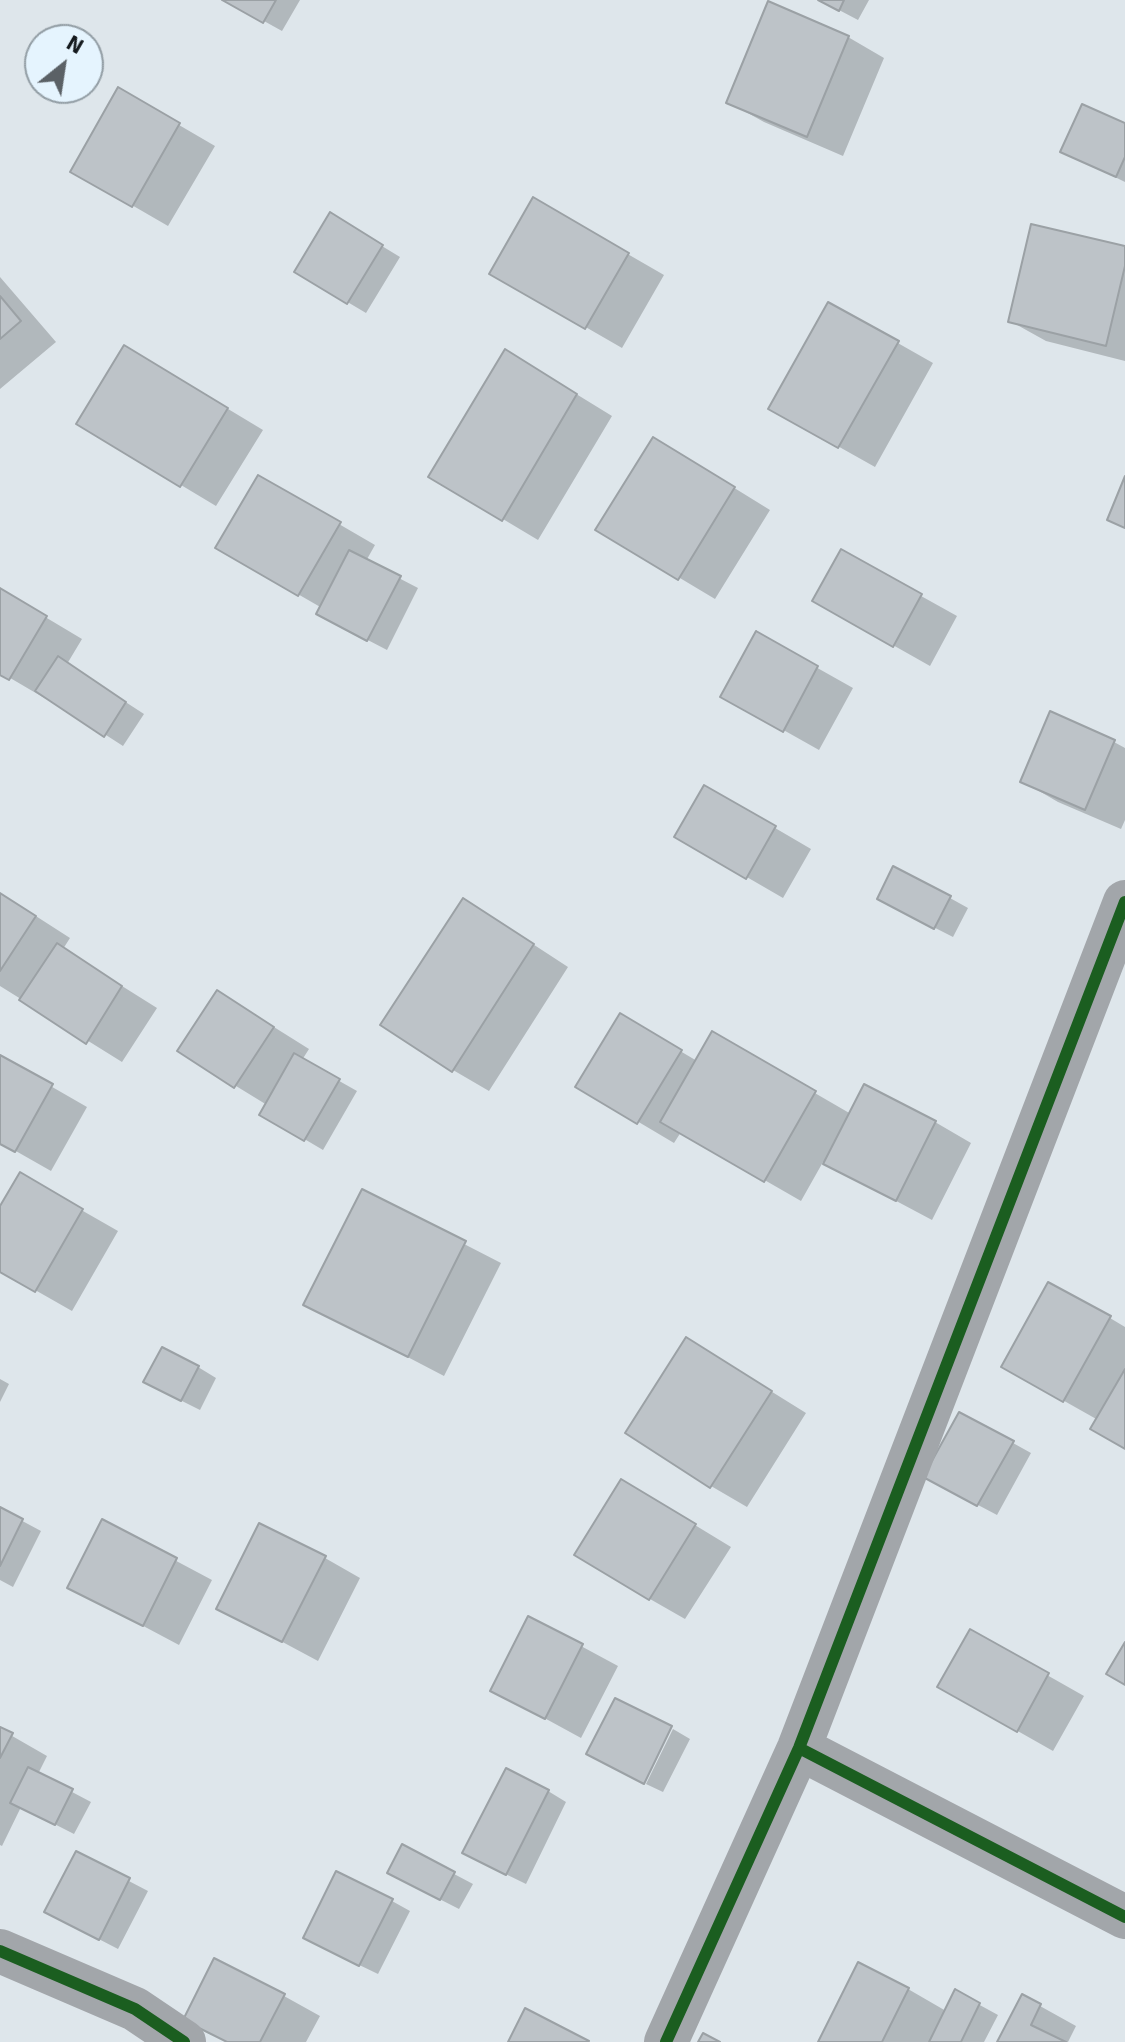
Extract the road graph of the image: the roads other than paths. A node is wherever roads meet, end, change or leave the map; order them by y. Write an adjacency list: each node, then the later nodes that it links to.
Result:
1 (1125, 902): 2 (street)
2 (799, 1748): 3 (street); 6 (street)
3 (1125, 1917)
4 (0, 1951): 5 (street)
5 (184, 2042)
6 (666, 2042)

